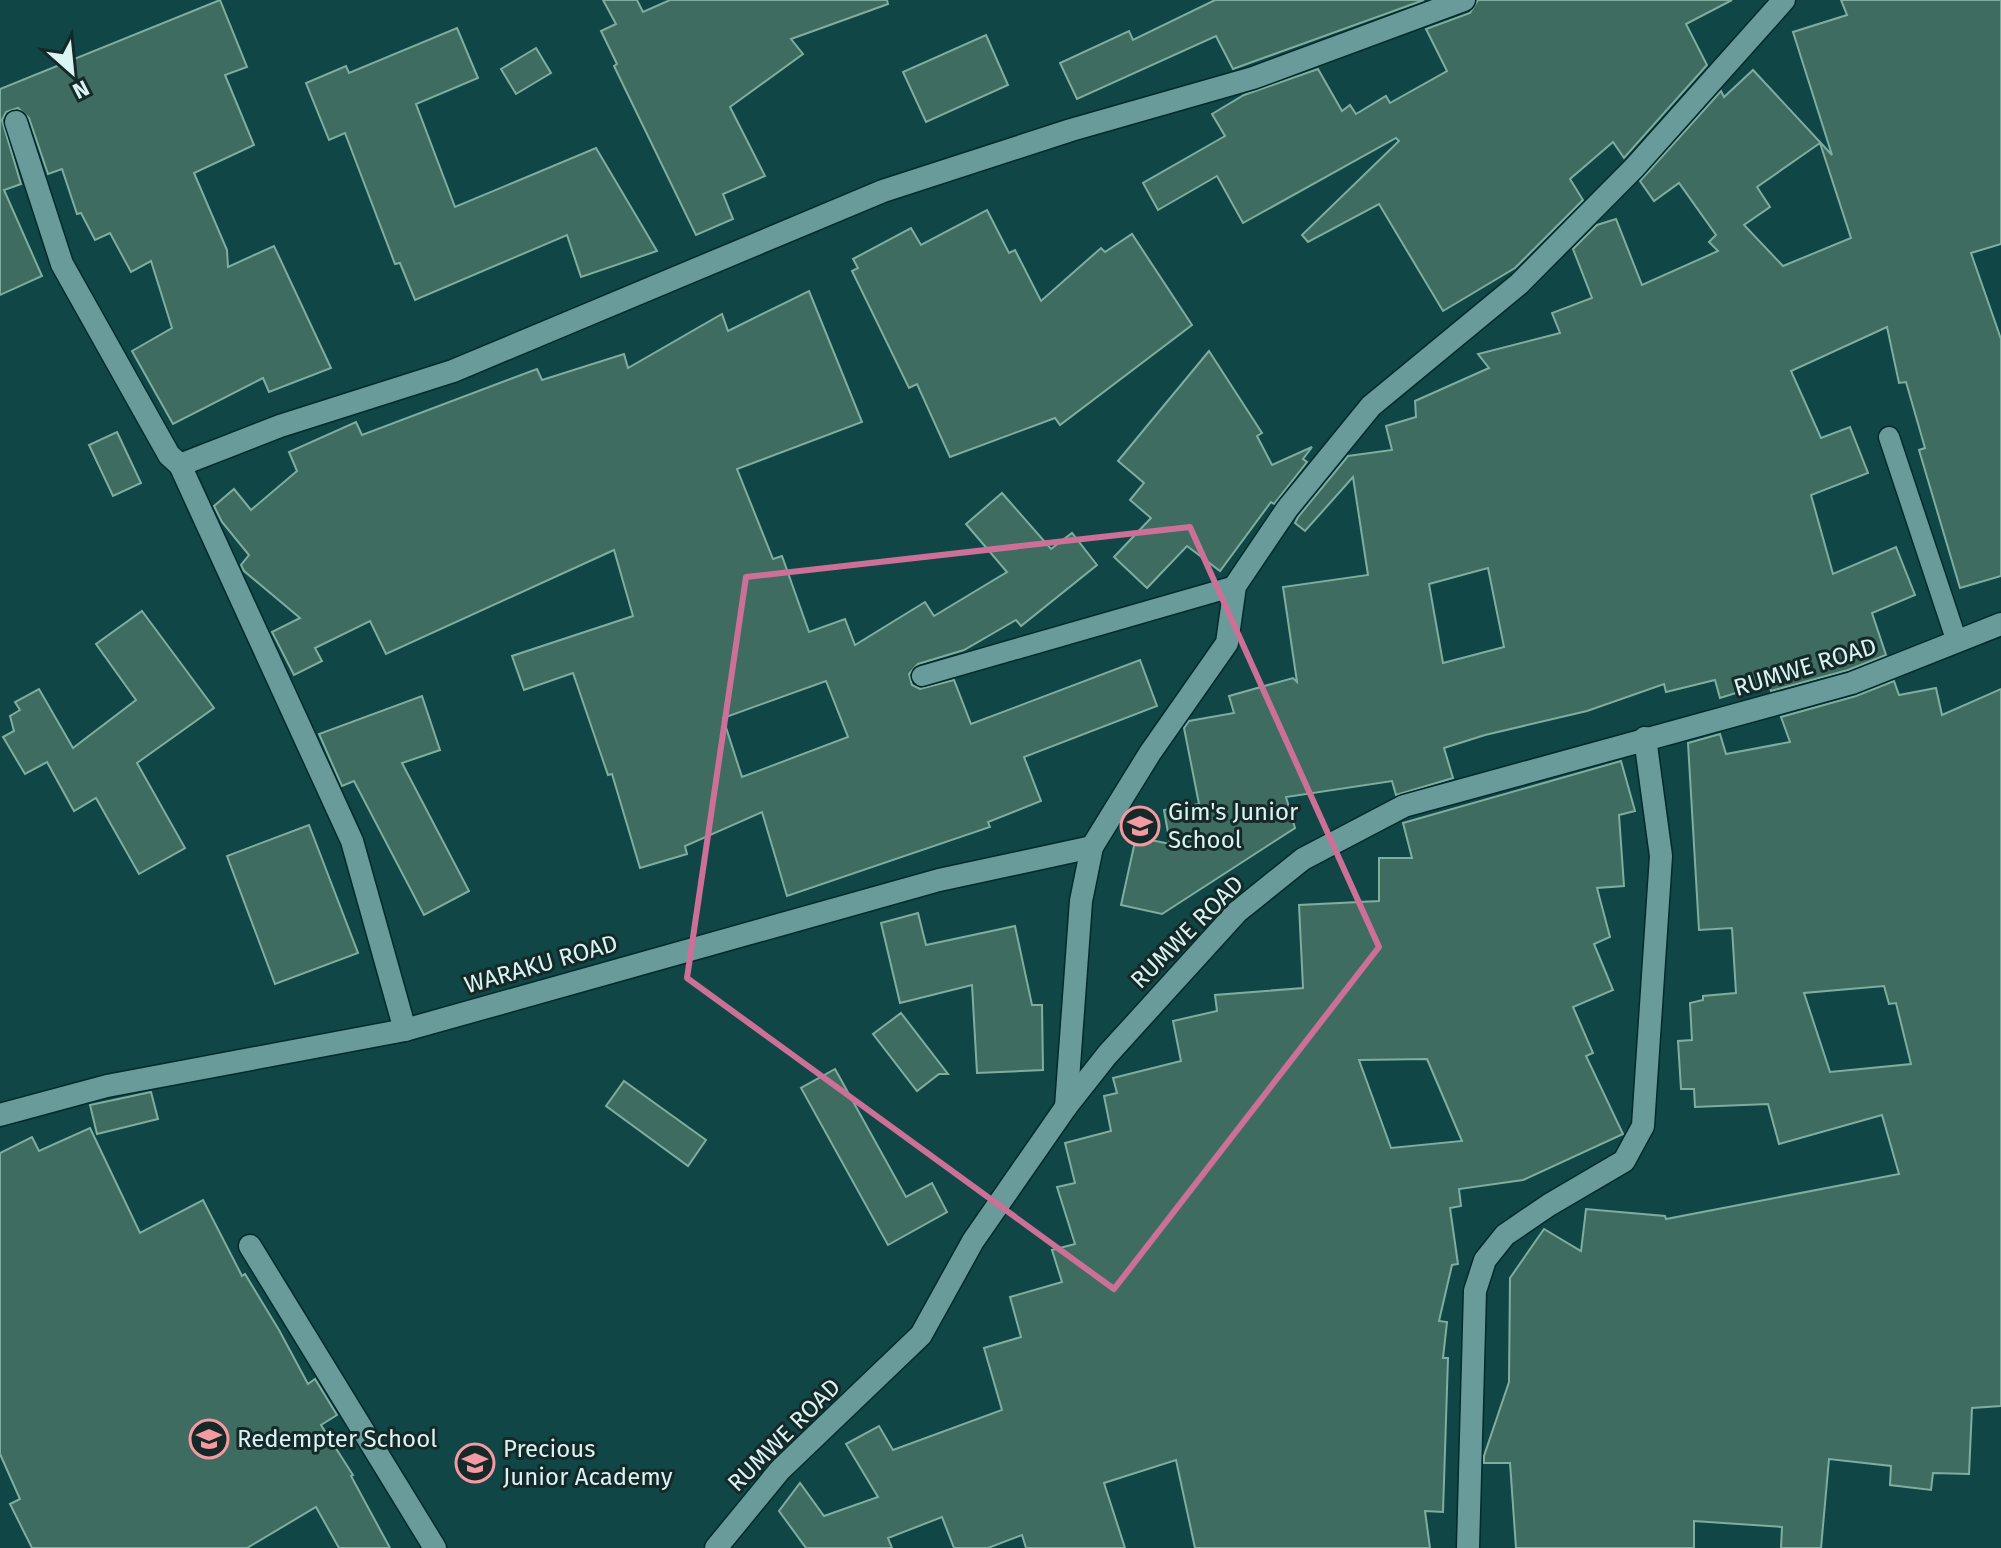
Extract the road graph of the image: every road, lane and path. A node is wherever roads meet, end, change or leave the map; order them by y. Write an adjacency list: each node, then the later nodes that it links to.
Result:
1 (1464, 0): 5 (street)
2 (1784, 0): 6 (street)
3 (16, 122): 5 (street)
4 (1889, 437): 8 (lane)
5 (180, 465): 12 (street)
6 (1235, 586): 9 (lane); 11 (street)
7 (2001, 624): 8 (street, RUMWE ROAD)
8 (1957, 642): 10 (street, RUMWE ROAD)
9 (922, 676)
10 (1645, 738): 13 (street, RUMWE ROAD); 18 (street)
11 (1092, 847): 12 (street, WARAKU ROAD); 13 (street)
12 (405, 1030): 14 (street, WARAKU ROAD)
13 (1066, 1107): 17 (street, RUMWE ROAD)
14 (0, 1115)
15 (250, 1246): 16 (street)
16 (435, 1548)
17 (716, 1548)
18 (1468, 1548)

